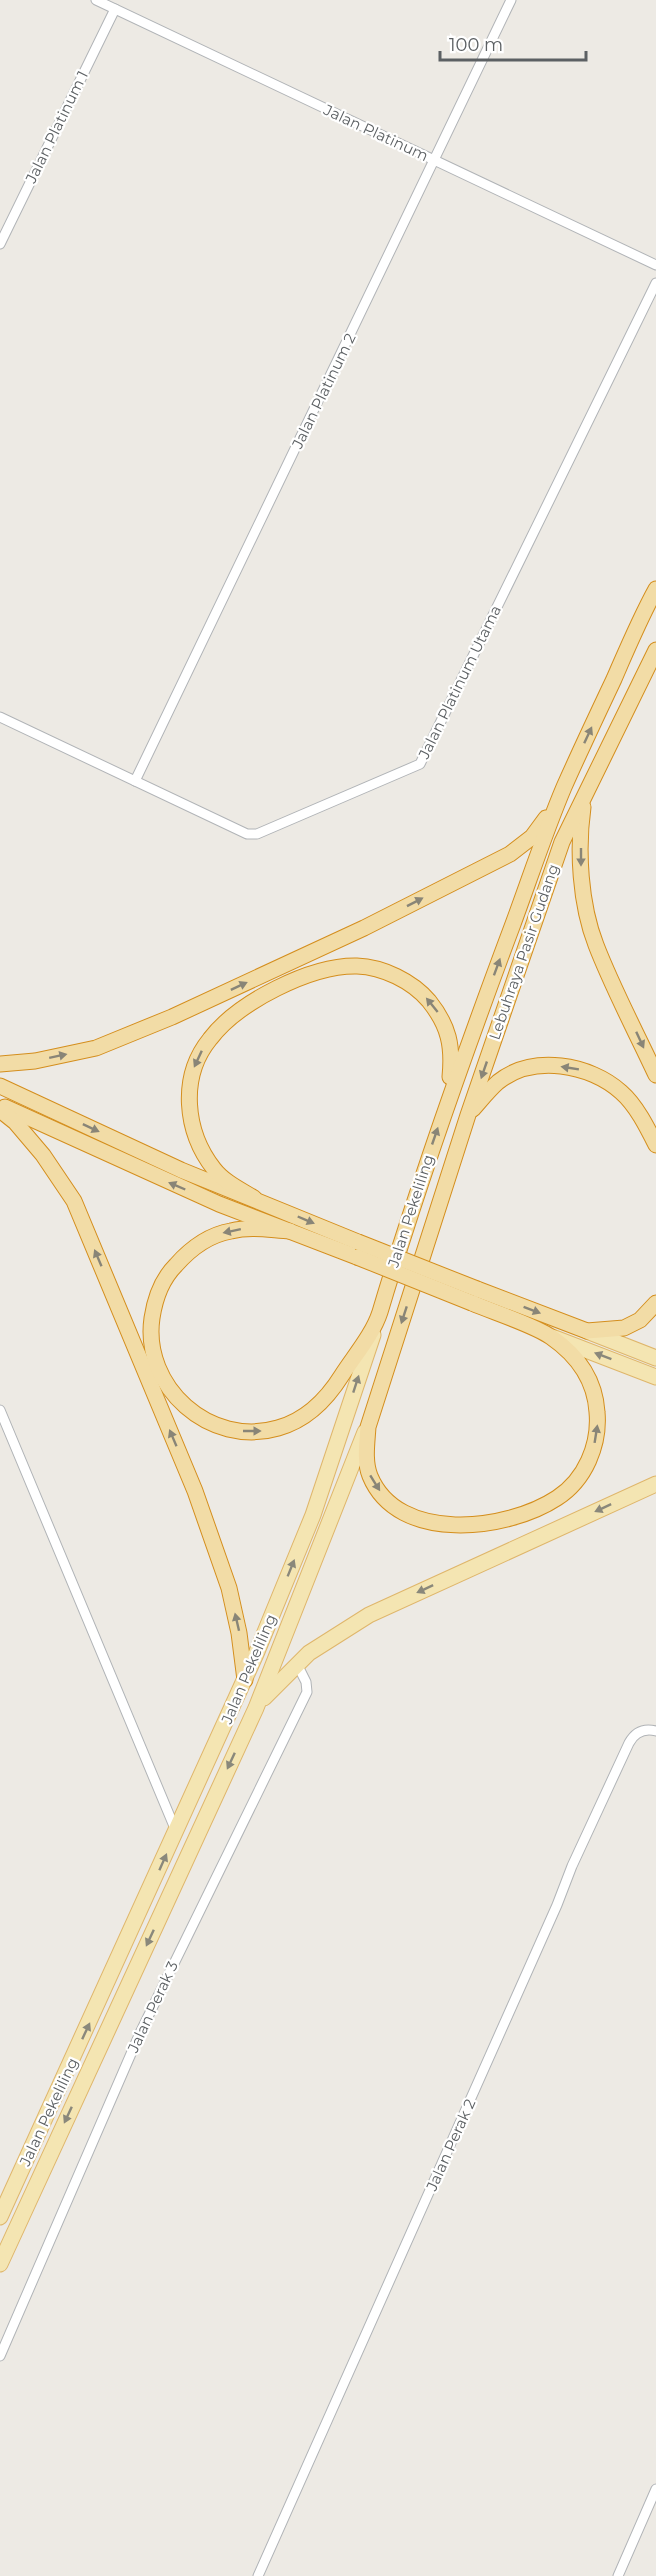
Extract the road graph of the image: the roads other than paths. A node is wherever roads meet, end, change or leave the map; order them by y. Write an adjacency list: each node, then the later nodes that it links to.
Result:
1 (96, 0): 3 (street, Jalan Platinum)
2 (511, 0): 4 (street, Jalan Platinum 2)
3 (115, 9): 4 (street, Jalan Platinum); 5 (street, Jalan Platinum 1)
4 (435, 161): 6 (street, Jalan Platinum); 11 (street, Jalan Platinum 2)
5 (0, 244)
6 (656, 266)
7 (656, 283): 11 (street, Jalan Platinum Utama)
8 (656, 589): 12 (highway, Lebuhraya Pasir Gudang, one-way to 8)
9 (656, 650): 13 (highway, Lebuhraya Pasir Gudang)
10 (0, 717): 11 (street, Jalan Platinum Utama)
11 (135, 781)
12 (563, 789): 14 (highway, one-way to 12); 17 (highway, Lebuhraya Pasir Gudang, one-way to 12)
13 (584, 798): 15 (highway, one-way to 15); 20 (highway, Lebuhraya Pasir Gudang, one-way to 20)
14 (0, 1064)
15 (656, 1075)
16 (0, 1086): 22 (highway, one-way to 22)
17 (447, 1101): 22 (highway, one-way to 22); 26 (highway, Jalan Pekeliling, one-way to 17)
18 (0, 1105): 23 (highway, one-way to 18)
19 (0, 1110): 35 (highway, one-way to 19)
20 (468, 1115): 21 (highway, one-way to 20); 32 (highway, Lebuhraya Pasir Gudang, one-way to 32)
21 (656, 1145)
22 (254, 1198): 24 (highway, one-way to 24, bridge)
23 (290, 1231): 24 (highway, bridge); 26 (highway, one-way to 26)
24 (475, 1296): 27 (highway, one-way to 27); 28 (highway)
25 (656, 1303): 27 (highway)
26 (377, 1321): 35 (main road, Jalan Pekeliling, one-way to 26)
27 (587, 1331): 29 (main road)
28 (550, 1335): 30 (main road, one-way to 28); 32 (highway, Lebuhraya Pasir Gudang, one-way to 28)
29 (656, 1358)
30 (656, 1377)
31 (0, 1410): 38 (street)
32 (368, 1427): 36 (main road, Jalan Pekeliling)
33 (656, 1484): 34 (main road, one-way to 34)
34 (297, 1664): 36 (main road); 41 (street, Jalan Perak 3)
35 (245, 1680): 38 (main road, Jalan Pekeliling)
36 (256, 1708): 40 (main road, Jalan Pekeliling, one-way to 40)
37 (656, 1731): 43 (street, Jalan Perak 2)
38 (176, 1832): 39 (main road, Jalan Pekeliling, one-way to 38)
39 (0, 2217)
40 (0, 2264)
41 (0, 2356)
42 (656, 2490): 44 (street)
43 (258, 2576)
44 (618, 2576)

